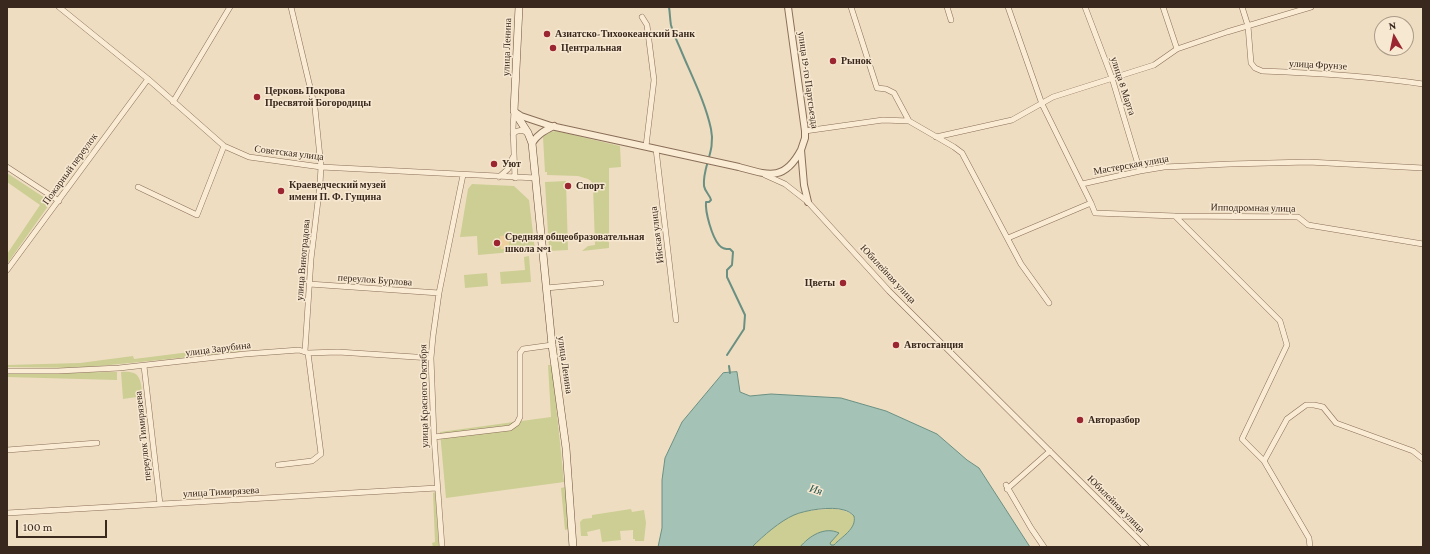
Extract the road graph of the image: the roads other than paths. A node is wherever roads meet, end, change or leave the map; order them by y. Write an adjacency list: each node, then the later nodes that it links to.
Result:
1 (59, 7): 17 (street, Советская улица)
2 (230, 7): 20 (street)
3 (291, 7): 36 (street, улица Виноградова)
4 (519, 7): 22 (main road, улица Ленина)
5 (788, 7): 25 (street, улица 19-го Партсъезда)
6 (850, 7): 23 (street)
7 (947, 7): 14 (street)
8 (1008, 7): 21 (street, Мастерская улица)
9 (1085, 7): 18 (street, улица 8 Марта)
10 (1163, 7): 16 (street)
11 (1242, 7): 15 (street, улица Фрунзе)
12 (1311, 7): 15 (street)
13 (642, 17): 31 (street)
14 (950, 20)
15 (1248, 26): 16 (street); 19 (street, улица Фрунзе)
16 (1177, 50): 18 (street)
17 (148, 78): 20 (street, Советская улица); 46 (street, Пожарный переулок)
18 (1112, 78): 21 (street); 38 (street, улица 8 Марта)
19 (1423, 84)
20 (173, 102): 30 (street, Советская улица)
21 (1042, 104): 28 (street); 44 (street, Мастерская улица)
22 (514, 112): 24 (street, Юбилейная улица); 26 (main road, улица Ленина); 27 (street)
23 (910, 121): 25 (street); 28 (street)
24 (554, 126): 29 (street); 31 (street, Юбилейная улица)
25 (805, 131): 33 (street, улица 19-го Партсъезда)
26 (528, 133): 27 (street); 29 (main road, улица Ленина)
27 (513, 134): 34 (street)
28 (936, 137): 50 (street)
29 (532, 143): 43 (main road, улица Ленина)
30 (224, 146): 36 (street, Советская улица); 45 (street)
31 (646, 146): 32 (street, Юбилейная улица)
32 (656, 149): 39 (street, Юбилейная улица); 58 (street, Ийская улица)
33 (801, 150): 39 (street); 47 (street, улица 19-го Партсъезда)
34 (514, 156): 41 (street); 42 (street)
35 (7, 167): 46 (street)
36 (320, 167): 40 (street, Советская улица); 54 (street, улица Виноградова)
37 (1423, 168): 38 (street, Мастерская улица)
38 (1140, 171): 44 (street, Мастерская улица)
39 (762, 174): 47 (street, Юбилейная улица)
40 (463, 175): 41 (street, Советская улица); 56 (street, улица Красного Октября)
41 (499, 177): 42 (street, Советская улица)
42 (515, 178): 43 (street, Советская улица)
43 (536, 182): 55 (main road, улица Ленина)
44 (1082, 184): 48 (street)
45 (138, 187)
46 (59, 201): 52 (street, Пожарный переулок)
47 (808, 202): 67 (street, Юбилейная улица)
48 (1091, 203): 49 (street, Ипподромная улица); 50 (street)
49 (1175, 216): 51 (street, Ипподромная улица); 69 (street)
50 (1008, 238): 57 (street)
51 (1423, 244)
52 (7, 270)
53 (601, 283): 55 (street)
54 (309, 284): 56 (street, переулок Бурлова); 60 (street, улица Виноградова)
55 (546, 288): 59 (main road, улица Ленина)
56 (439, 293): 61 (street, улица Красного Октября)
57 (1049, 303)
58 (676, 320)
59 (552, 344): 64 (street); 75 (main road, улица Ленина)
60 (307, 352): 61 (street, улица Зарубина); 62 (street, улица Зарубина); 70 (street, улица Виноградова)
61 (431, 358): 64 (street, улица Красного Октября)
62 (144, 366): 63 (street, улица Зарубина); 72 (street, переулок Тимирязева)
63 (7, 371)
64 (434, 437): 71 (street, улица Красного Октября)
65 (97, 443): 66 (street)
66 (7, 450)
67 (1050, 451): 76 (street); 77 (street, Юбилейная улица)
68 (1423, 460): 69 (street)
69 (1264, 461): 78 (street)
70 (278, 465)
71 (437, 488): 72 (street, улица Тимирязева); 74 (street, улица Красного Октября)
72 (160, 504): 73 (street, улица Тимирязева)
73 (7, 513)
74 (442, 547)
75 (572, 547)
76 (1044, 547)
77 (1146, 547)
78 (1310, 547)

